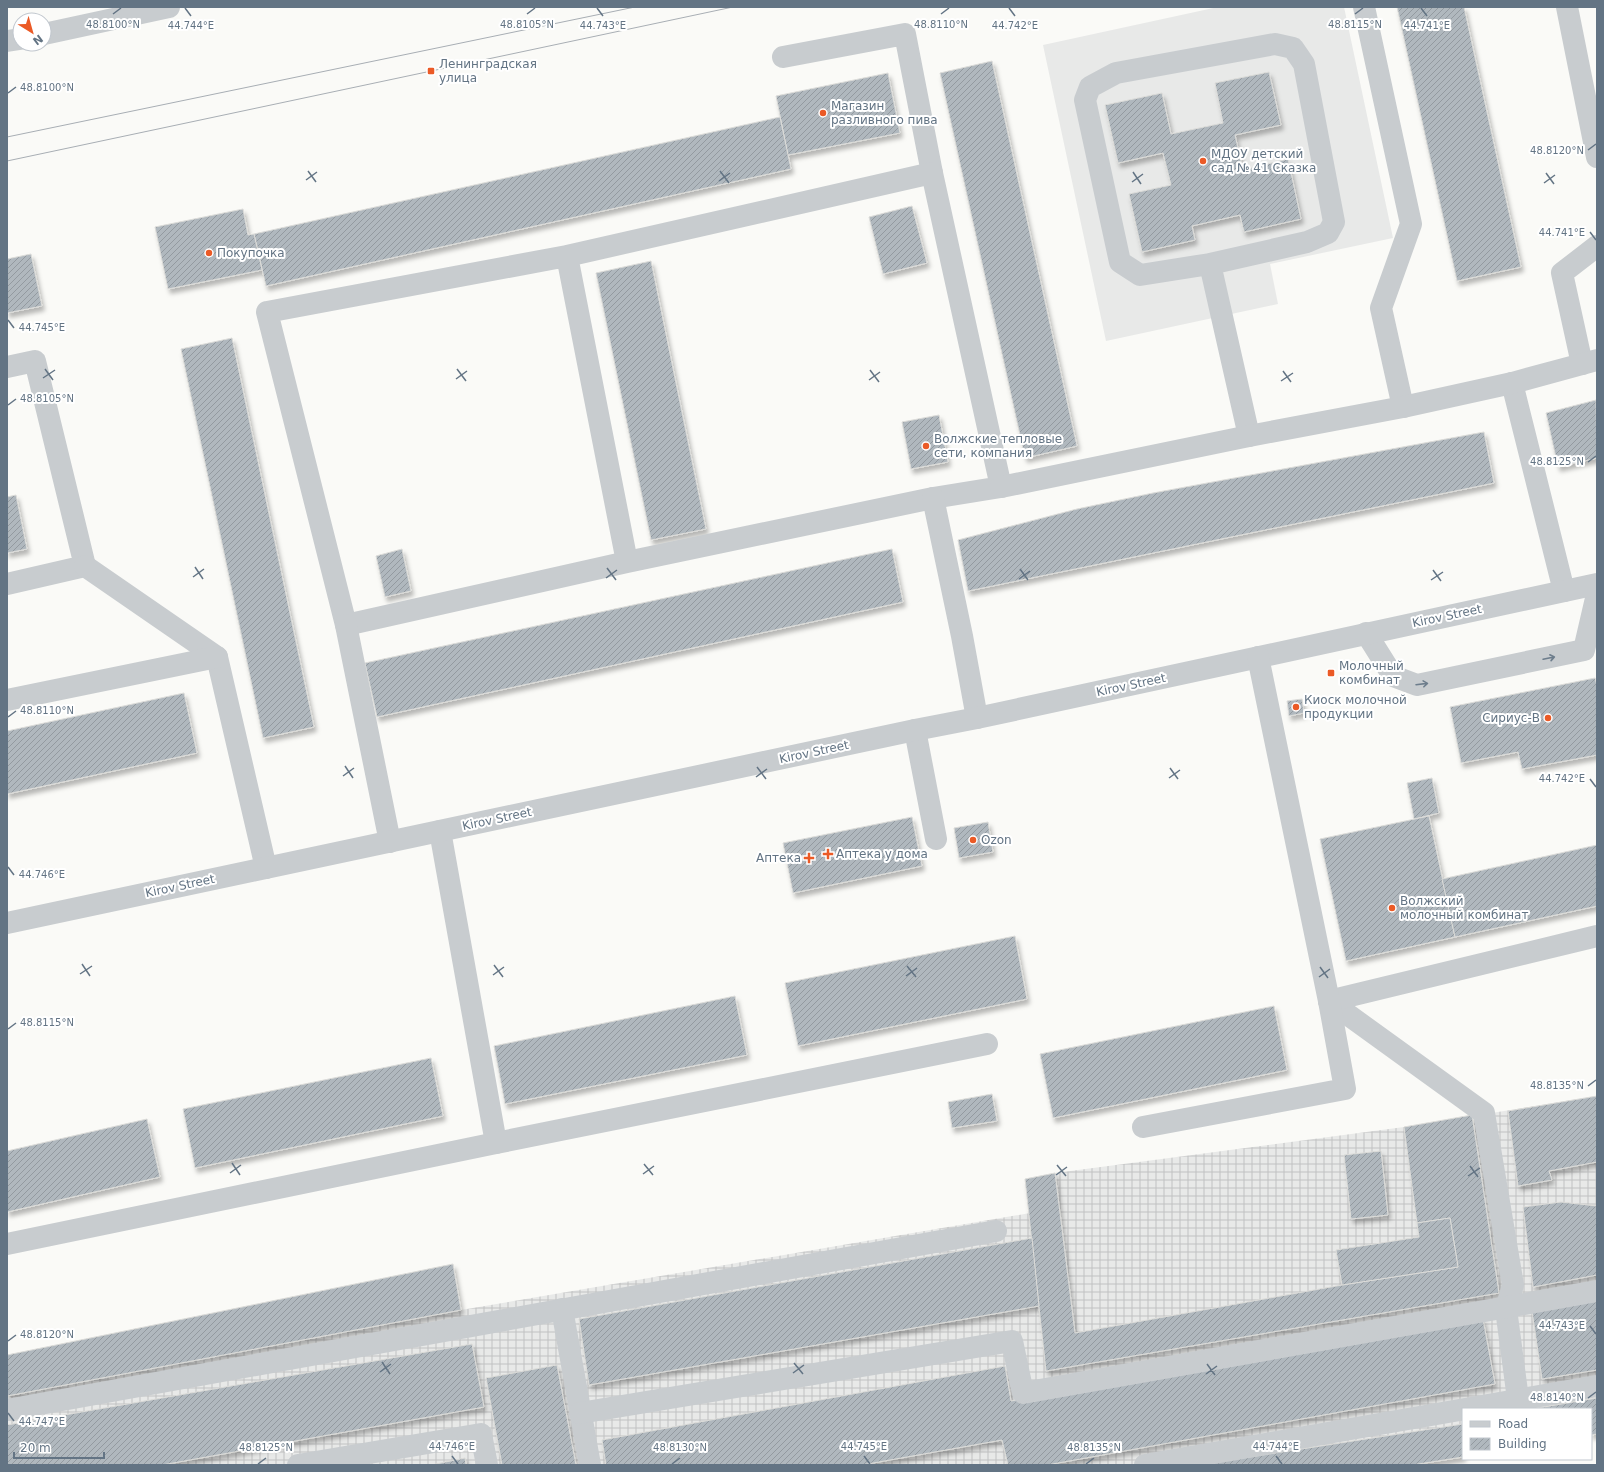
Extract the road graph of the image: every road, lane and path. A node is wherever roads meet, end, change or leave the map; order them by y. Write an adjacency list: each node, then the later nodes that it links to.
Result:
1 (170, 7): 4 (street)
2 (1364, 7): 14 (street)
3 (1567, 7): 6 (street)
4 (52, 32)
5 (783, 57): 7 (street)
6 (1597, 157)
7 (932, 173): 9 (street); 16 (street)
8 (1597, 246): 11 (street)
9 (567, 256): 18 (street); 24 (street)
10 (1210, 264): 10 (street); 15 (street)
11 (1590, 362): 13 (street)
12 (7, 366): 19 (street)
13 (1512, 383): 14 (street); 22 (street)
14 (1403, 406): 15 (street)
15 (1249, 436): 16 (street)
16 (1001, 487): 17 (street)
17 (933, 498): 18 (street); 29 (street)
18 (627, 562): 24 (street)
19 (85, 566): 20 (street); 26 (street)
20 (7, 584)
21 (1597, 584): 22 (street, Kirov Street)
22 (1564, 591): 25 (street, Kirov Street)
23 (1597, 594): 25 (street, one-way to 23)
24 (346, 625): 33 (street)
25 (1366, 634): 27 (street, Kirov Street)
26 (217, 656): 28 (street); 34 (street)
27 (1258, 657): 29 (street, Kirov Street); 37 (street)
28 (7, 700)
29 (977, 718): 30 (street, Kirov Street)
30 (915, 730): 31 (street, Kirov Street); 32 (street)
31 (440, 831): 33 (street, Kirov Street); 40 (street)
32 (936, 840)
33 (390, 842): 34 (street, Kirov Street)
34 (266, 868): 35 (street, Kirov Street)
35 (7, 923)
36 (1597, 936): 37 (street)
37 (1329, 1001): 39 (street); 45 (street)
38 (987, 1044): 40 (street)
39 (1143, 1127)
40 (496, 1142): 42 (street)
41 (996, 1231): 44 (street)
42 (7, 1244)
43 (1597, 1292): 45 (street)
44 (562, 1309): 50 (street); 51 (street)
45 (1506, 1309): 47 (street); 51 (street)
46 (1597, 1386): 47 (street)
47 (1518, 1399): 48 (street)
48 (1467, 1408)
49 (1462, 1409): 55 (street)
50 (7, 1410)
51 (580, 1413): 54 (street)
52 (298, 1465): 53 (street)
53 (487, 1465)
54 (590, 1465)
55 (1145, 1465)

